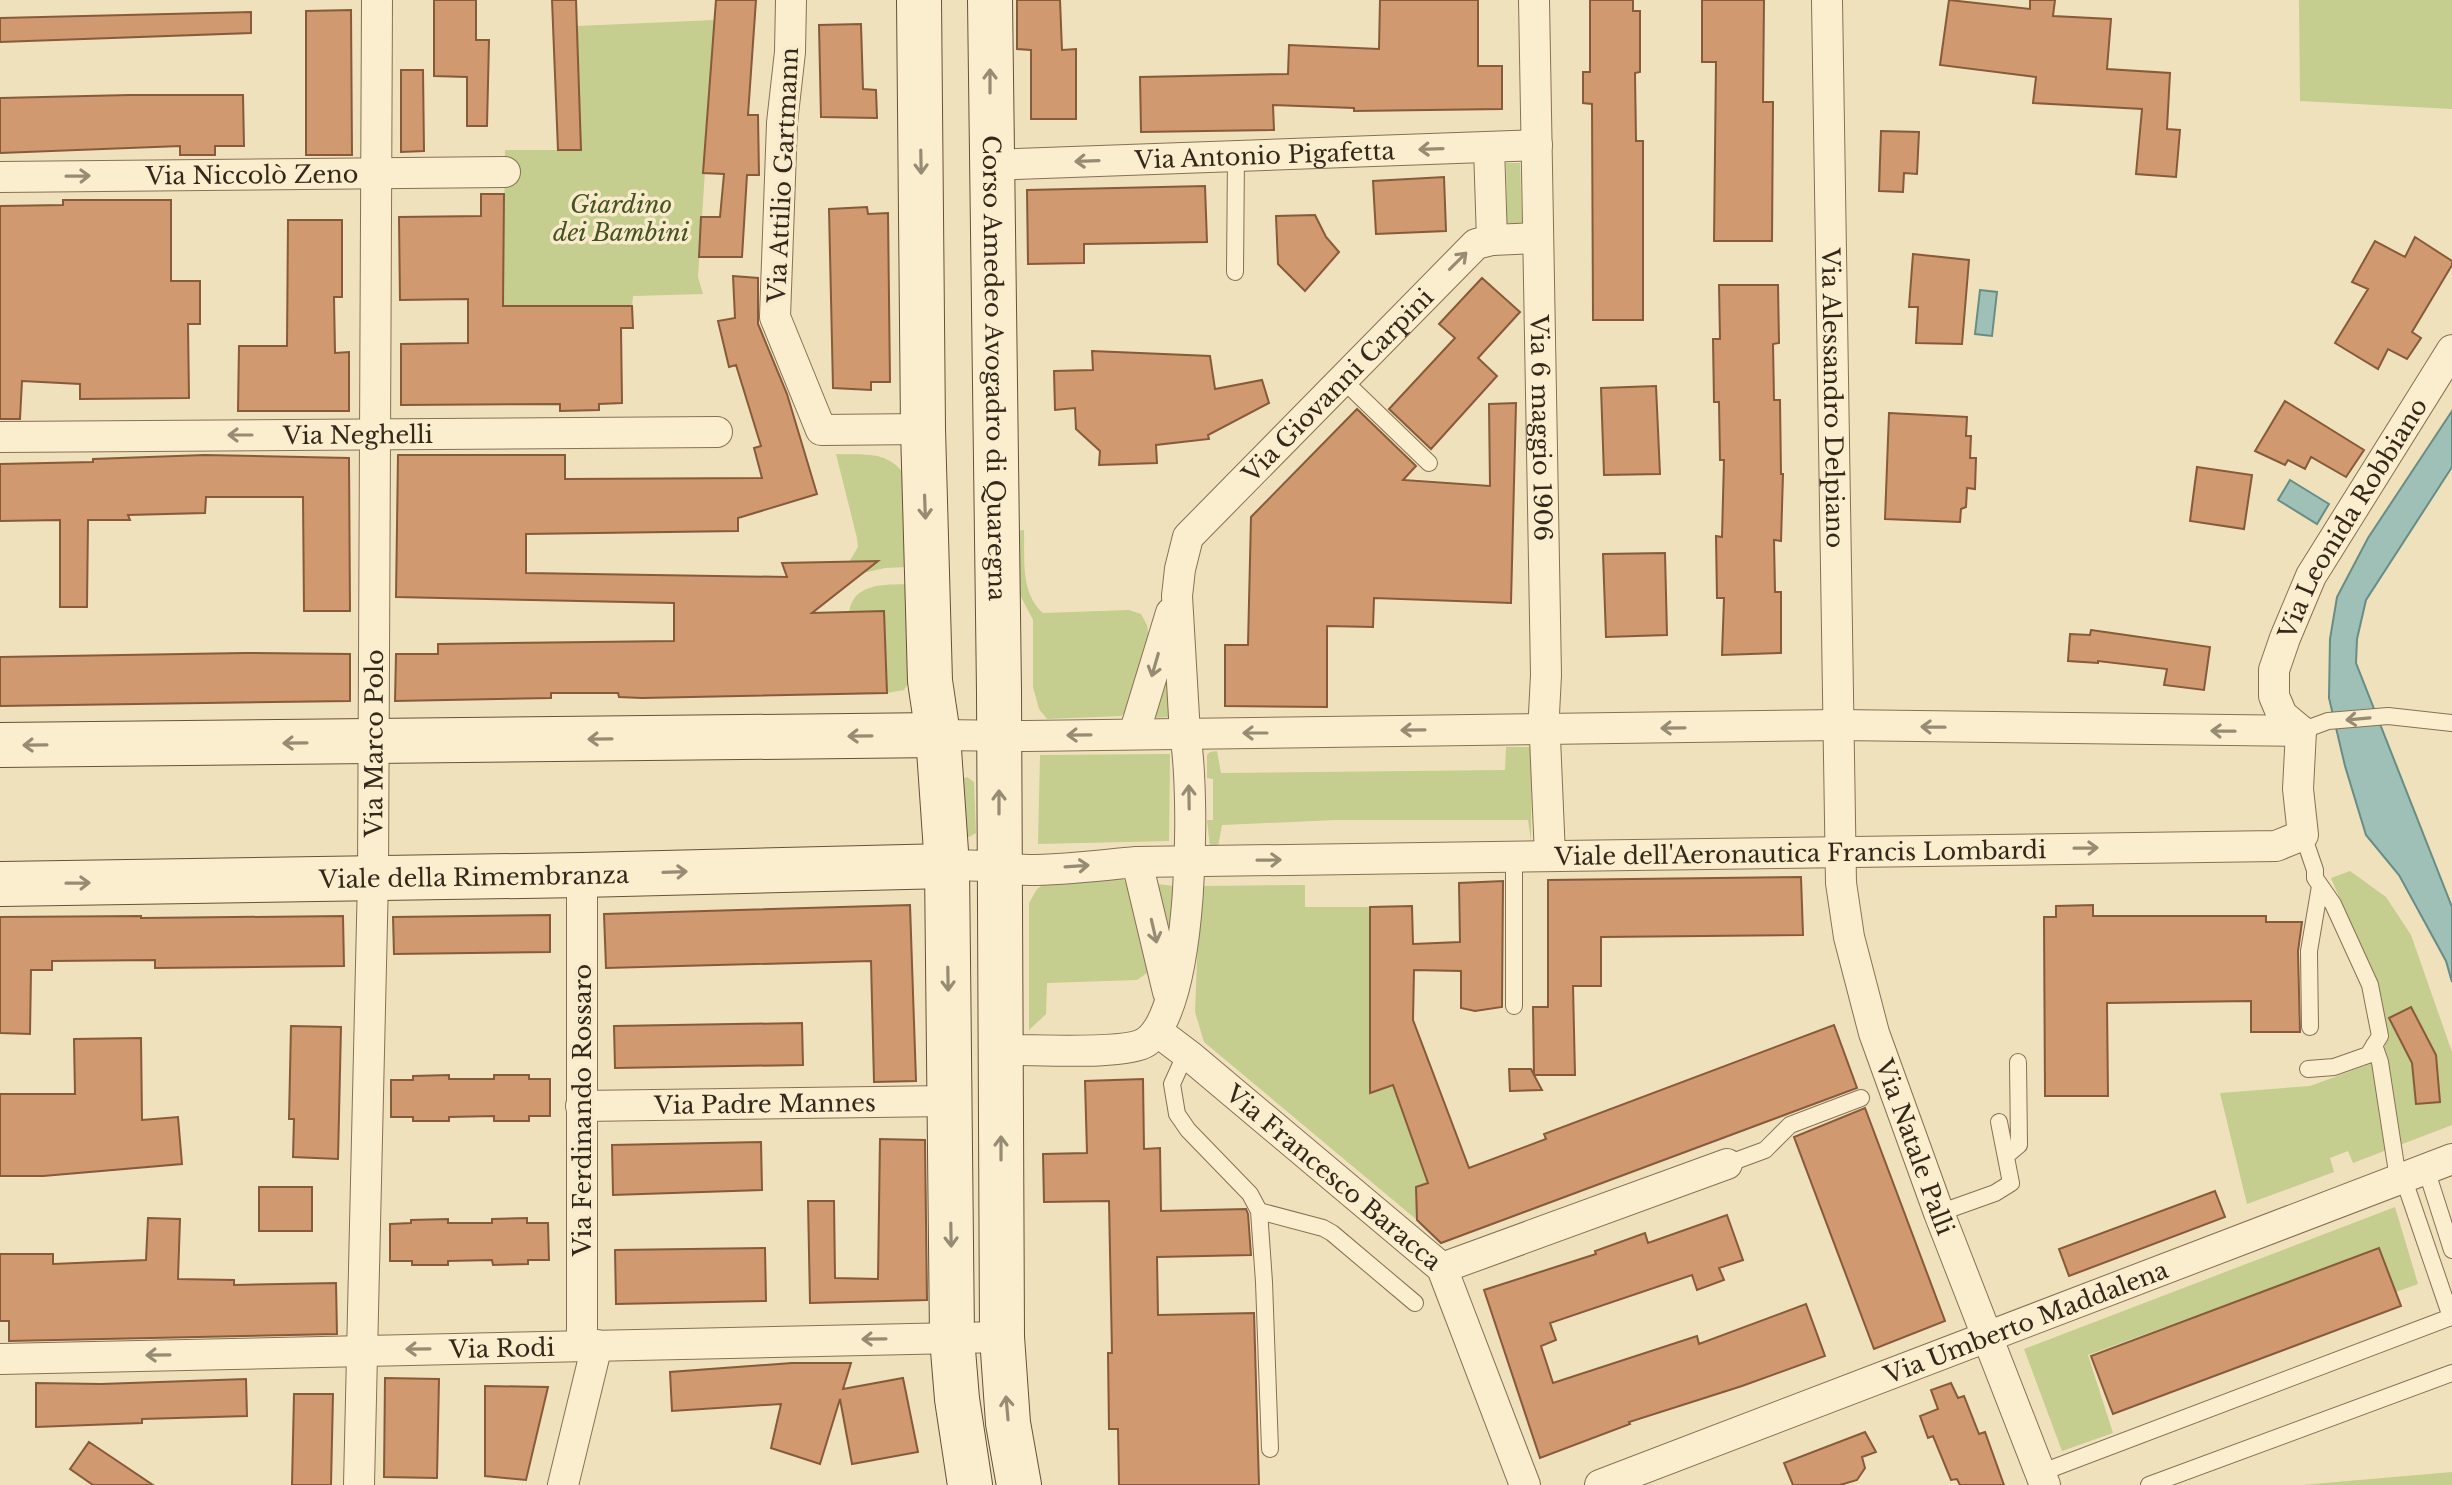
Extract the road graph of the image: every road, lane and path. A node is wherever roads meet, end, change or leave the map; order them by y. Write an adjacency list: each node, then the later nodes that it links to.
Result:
1 (377, 0): 11 (street, Via Marco Polo)
2 (791, 0): 19 (street, Via Attilio Gartmann)
3 (919, 0): 19 (main road, one-way to 19)
4 (990, 0): 10 (main road, Corso Amedeo Avogadro di Quaregna, one-way to 4)
5 (1534, 0): 7 (street, Via 6 maggio 1906)
6 (1827, 0): 26 (street, Via Alessandro Delpiano)
7 (1537, 145): 8 (street, Via Antonio Pigafetta); 14 (street, Via 6 maggio 1906)
8 (1489, 147): 9 (street, Via Antonio Pigafetta, one-way to 9); 15 (street)
9 (1236, 156): 10 (street, Via Antonio Pigafetta, one-way to 10); 16 (lane)
10 (991, 165): 32 (main road, Corso Amedeo Avogadro di Quaregna)
11 (376, 171): 12 (street, Via Niccolò Zeno); 13 (street, Via Niccolò Zeno, one-way to 11); 21 (street, Via Marco Polo)
12 (505, 172)
13 (0, 177)
14 (1537, 238): 15 (street, Via Giovanni Carpini); 28 (street, Via 6 maggio 1906)
15 (1492, 240): 18 (street, Via Giovanni Carpini, one-way to 15)
16 (1235, 272)
17 (2452, 350): 27 (street, Via Leonida Robbiano)
18 (1342, 379): 23 (lane); 24 (street, Via Giovanni Carpini)
19 (923, 429): 31 (main road, one-way to 31)
20 (717, 432): 21 (street, Via Neghelli)
21 (374, 435): 22 (street, Via Neghelli, one-way to 22); 33 (street, Via Marco Polo)
22 (0, 437)
23 (1429, 463)
24 (1177, 596): 29 (street, one-way to 29); 30 (street)
25 (2452, 723): 27 (lane, one-way to 27)
26 (1839, 725): 27 (street, one-way to 26); 28 (street, one-way to 28); 35 (street, Via Alessandro Delpiano)
27 (2314, 726): 36 (street)
28 (1545, 730): 30 (street, one-way to 30); 38 (street, Via 6 maggio 1906)
29 (1134, 734): 30 (street); 32 (street, one-way to 32)
30 (1185, 734): 40 (street, one-way to 30)
31 (938, 735): 32 (street); 33 (main road, one-way to 33); 42 (main road)
32 (998, 735): 43 (main road, Corso Amedeo Avogadro di Quaregna, one-way to 32)
33 (373, 742): 34 (main road, one-way to 34); 45 (street, Via Marco Polo)
34 (0, 745)
35 (1841, 794): 37 (street, Via Natale Palli)
36 (2303, 835): 37 (street, Viale dell'Aeronautica Francis Lombardi, one-way to 36); 47 (lane)
37 (1840, 852): 38 (street, Viale dell'Aeronautica Francis Lombardi); 65 (street, Via Natale Palli)
38 (1550, 856): 39 (street, Viale dell'Aeronautica Francis Lombardi)
39 (1514, 857): 40 (street, Viale dell'Aeronautica Francis Lombardi, one-way to 39); 49 (lane)
40 (1191, 861): 41 (street, Viale dell'Aeronautica Francis Lombardi); 48 (street)
41 (1137, 862): 43 (street, Viale dell'Aeronautica Francis Lombardi, one-way to 41); 48 (street, one-way to 48)
42 (947, 866): 43 (street, Viale dell'Aeronautica Francis Lombardi); 44 (main road, Viale della Rimembranza, one-way to 42); 58 (main road, one-way to 58)
43 (1000, 868): 53 (main road, Corso Amedeo Avogadro di Quaregna)
44 (582, 875): 45 (main road, Viale della Rimembranza); 59 (street, Via Ferdinando Rossaro)
45 (373, 878): 46 (main road, Viale della Rimembranza, one-way to 45); 73 (street, Via Marco Polo)
46 (0, 884)
47 (2320, 886): 50 (lane); 52 (lane)
48 (1170, 999): 51 (street)
49 (1514, 1006)
50 (2310, 1027)
51 (1158, 1032): 53 (street); 54 (street, Via Francesco Baracca)
52 (2374, 1045): 56 (lane); 63 (lane)
53 (1000, 1050): 70 (main road, one-way to 53)
54 (1186, 1053): 64 (lane); 67 (street, Via Francesco Baracca)
55 (2018, 1062): 61 (lane)
56 (2308, 1069)
57 (1861, 1098): 62 (lane)
58 (949, 1101): 59 (street, Via Padre Mannes); 71 (main road, one-way to 71)
59 (581, 1106): 72 (street, Via Ferdinando Rossaro)
60 (1999, 1122): 61 (lane)
61 (2006, 1156): 65 (lane)
62 (1727, 1164): 67 (street)
63 (2430, 1169): 66 (lane); 69 (street, Via Umberto Maddalena); 77 (lane)
64 (1259, 1211): 68 (lane); 76 (lane)
65 (1939, 1213): 69 (street, Via Natale Palli)
66 (2452, 1250)
67 (1442, 1268): 82 (street, Via Francesco Baracca)
68 (1415, 1303)
69 (1987, 1336): 77 (street, Via Natale Palli); 83 (street, Via Umberto Maddalena)
70 (1002, 1337): 71 (street, Via Rodi); 81 (main road, one-way to 70)
71 (952, 1338): 72 (street, Via Rodi, one-way to 72); 80 (main road)
72 (590, 1345): 73 (street, Via Rodi, one-way to 73); 79 (street, Via Ferdinando Rossaro)
73 (362, 1350): 74 (street, Via Rodi, one-way to 74); 78 (street, Via Marco Polo)
74 (0, 1359)
75 (2452, 1373): 84 (lane)
76 (1270, 1449)
77 (2043, 1479)
78 (359, 1485)
79 (563, 1485)
80 (970, 1485)
81 (1019, 1485)
82 (1525, 1485)
83 (1600, 1485)
84 (2149, 1485)

